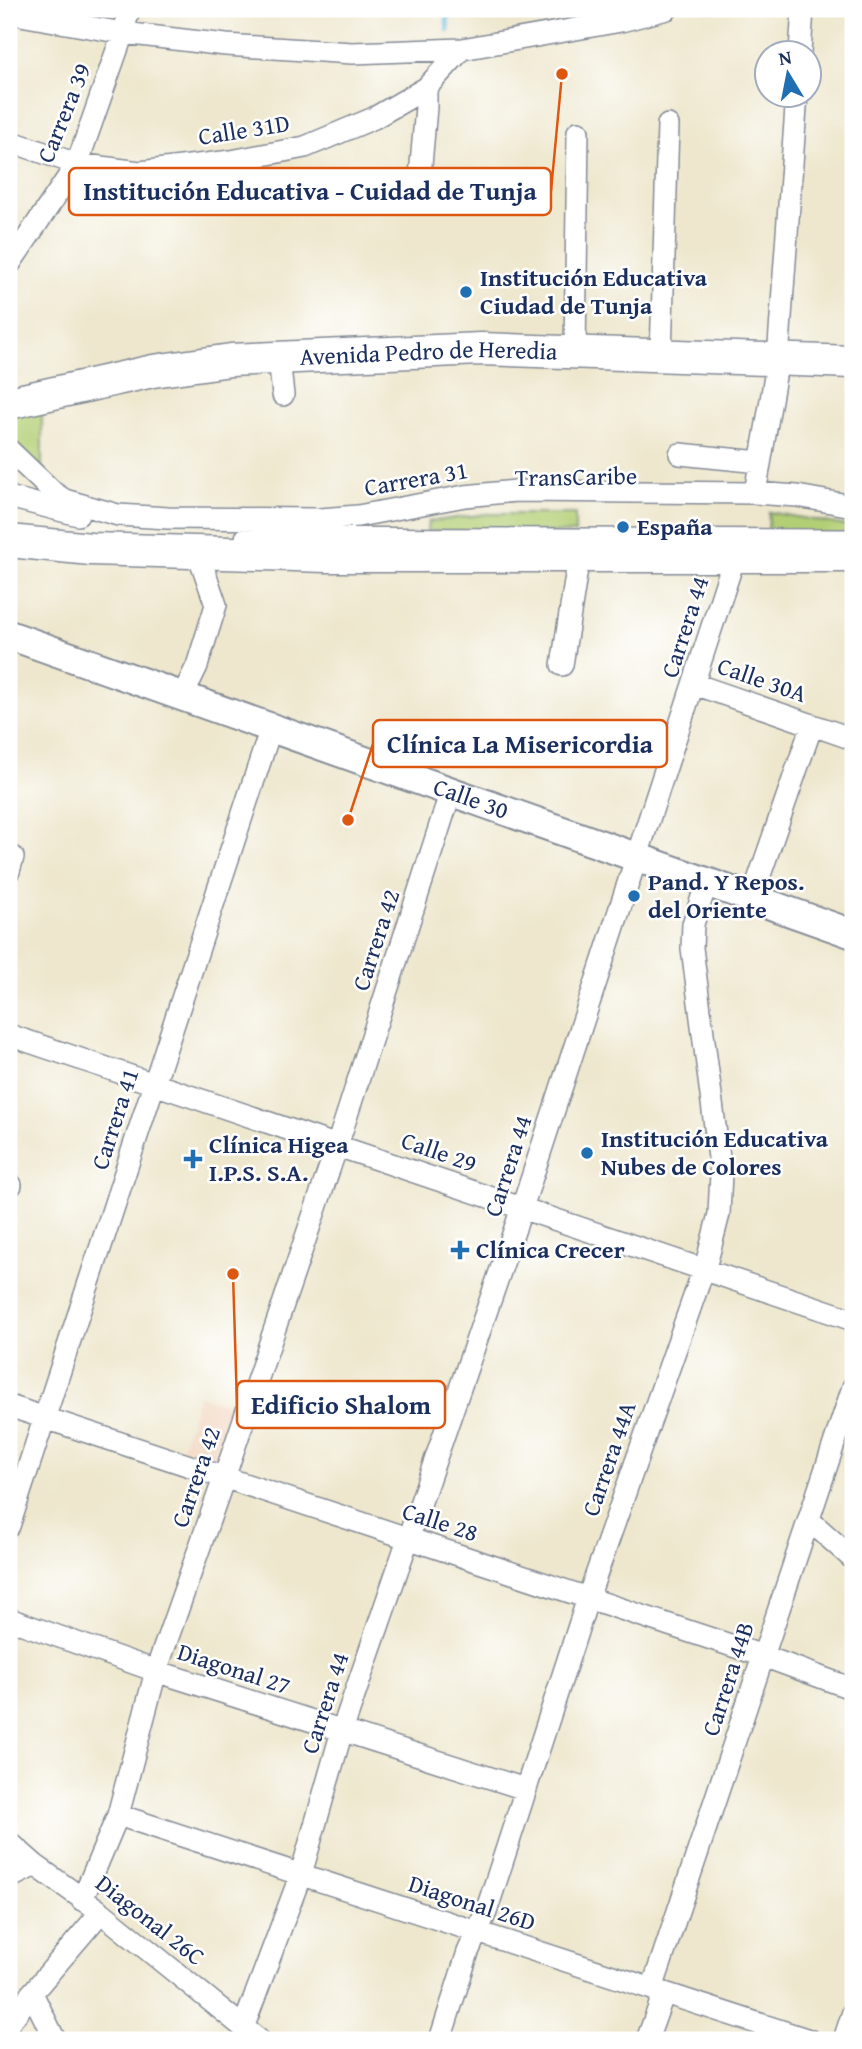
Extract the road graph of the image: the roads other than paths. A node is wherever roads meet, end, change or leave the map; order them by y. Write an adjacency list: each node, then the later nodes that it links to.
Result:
1 (129, 9): 5 (street, Carrera 39)
2 (667, 9): 7 (street)
3 (803, 9): 6 (street)
4 (9, 13): 5 (street)
5 (123, 33): 7 (street); 13 (street, Carrera 39)
6 (801, 38)
7 (462, 49): 8 (street, Calle 31D)
8 (426, 88): 13 (street, Calle 31D); 14 (street)
9 (796, 108): 19 (street)
10 (668, 125): 17 (street)
11 (578, 132): 16 (street)
12 (9, 141): 13 (street, Calle 31D)
13 (77, 164): 15 (street, Carrera 39)
14 (419, 188)
15 (9, 265)
16 (575, 352): 17 (highway, Avenida Pedro de Heredia); 18 (highway, Avenida Pedro de Heredia)
17 (662, 355): 19 (highway, Avenida Pedro de Heredia)
18 (279, 357): 21 (street); 22 (highway, Avenida Pedro de Heredia)
19 (778, 359): 20 (highway, Avenida Pedro de Heredia); 25 (street)
20 (853, 362)
21 (283, 395)
22 (9, 403)
23 (9, 450): 26 (street, Carrera 31)
24 (680, 454): 25 (street)
25 (760, 462): 26 (street)
26 (755, 493): 28 (street, Carrera 31)
27 (9, 497): 29 (street, TransCaribe)
28 (853, 506)
29 (853, 518)
30 (9, 526): 31 (street)
31 (853, 540)
32 (9, 541): 33 (highway)
33 (198, 553): 34 (highway); 40 (street)
34 (579, 556): 35 (highway); 38 (street)
35 (735, 556): 36 (highway); 39 (street, Carrera 44)
36 (853, 556)
37 (9, 635): 40 (main road, Calle 30)
38 (562, 665)
39 (694, 684): 41 (street, Calle 30A); 45 (street, Carrera 44)
40 (182, 696): 42 (main road, Calle 30)
41 (811, 724): 43 (street, Calle 30A); 47 (street)
42 (271, 728): 44 (main road, Calle 30); 50 (street, Carrera 41)
43 (853, 739)
44 (451, 791): 45 (main road, Calle 30); 51 (street, Carrera 42)
45 (636, 857): 46 (main road, Calle 30); 52 (street, Carrera 44)
46 (707, 882): 47 (main road, Calle 30); 53 (street, Carrera 44A)
47 (752, 898): 48 (main road, Calle 30)
48 (853, 933)
49 (9, 1035): 50 (street, Calle 29)
50 (154, 1084): 51 (street, Calle 29); 57 (street, Carrera 41)
51 (337, 1146): 52 (street, Calle 29); 58 (street, Carrera 42)
52 (522, 1208): 53 (street, Calle 29); 61 (street, Carrera 44)
53 (703, 1270): 54 (street, Calle 29); 63 (street, Carrera 44A)
54 (853, 1320)
55 (853, 1387): 59 (street, Carrera 44B)
56 (9, 1406): 57 (street, Calle 28)
57 (46, 1418): 58 (street, Calle 28); 60 (street, Carrera 41)
58 (224, 1478): 61 (street, Calle 28); 66 (street, Carrera 42)
59 (809, 1520): 62 (street); 65 (street, Carrera 44B)
60 (9, 1526)
61 (408, 1539): 63 (street, Calle 28); 68 (street, Carrera 44)
62 (853, 1559)
63 (588, 1598): 65 (street, Calle 28); 69 (street, Carrera 44A)
64 (9, 1619): 66 (street, Diagonal 27)
65 (763, 1656): 67 (street, Calle 28); 78 (street, Carrera 44B)
66 (156, 1671): 68 (street, Diagonal 27); 70 (street, Carrera 42)
67 (853, 1689)
68 (342, 1731): 69 (street, Diagonal 27); 73 (street, Carrera 44)
69 (525, 1789): 77 (street, Carrera 44A)
70 (118, 1815): 73 (street, Diagonal 26D); 75 (street, Carrera 42)
71 (9, 1842): 72 (street, Diagonal 26C)
72 (35, 1865): 74 (street); 75 (street, Diagonal 26C)
73 (301, 1874): 77 (street, Diagonal 26D); 82 (street, Carrera 44)
74 (9, 1878)
75 (82, 1900): 76 (street, Diagonal 26C)
76 (101, 1912): 79 (street); 82 (street, Diagonal 26C)
77 (478, 1932): 78 (street, Diagonal 26D); 84 (street, Carrera 44A)
78 (658, 1991): 85 (street, Carrera 44B); 86 (street, Diagonal 26D)
79 (32, 1993): 81 (street); 83 (street)
80 (853, 2012): 87 (street)
81 (9, 2023)
82 (251, 2034)
83 (55, 2040)
84 (440, 2040)
85 (647, 2040)
86 (809, 2040)
87 (844, 2040)

